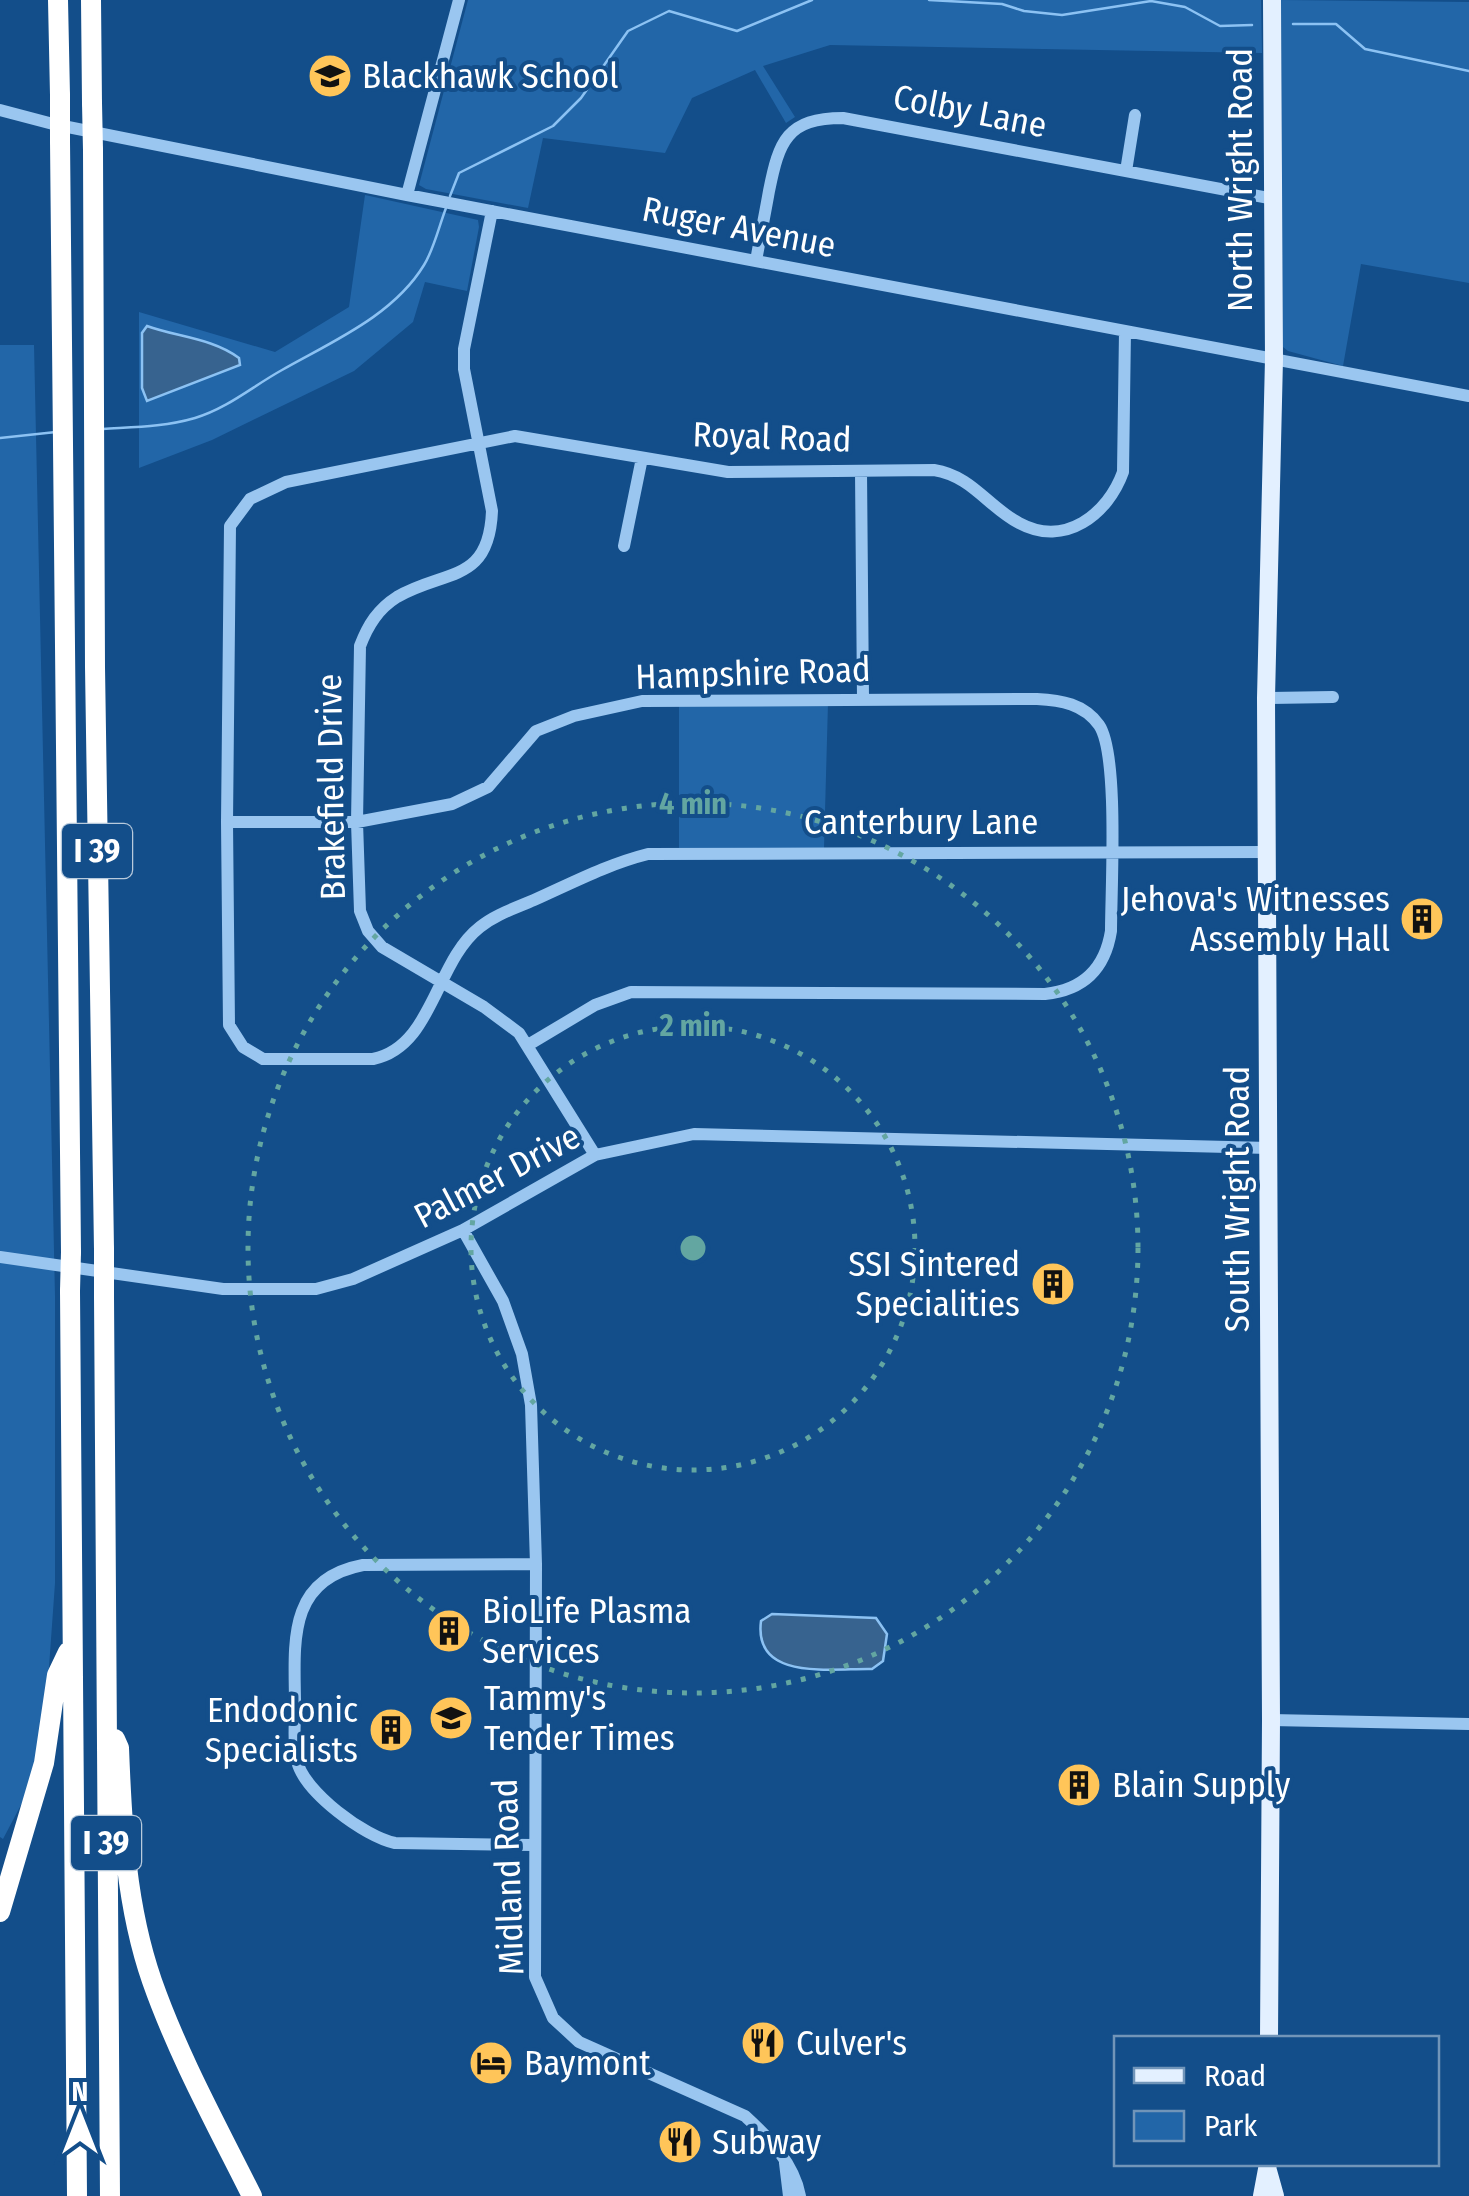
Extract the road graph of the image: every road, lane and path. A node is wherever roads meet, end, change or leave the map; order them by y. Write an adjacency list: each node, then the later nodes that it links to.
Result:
1 (58, 0): 33 (highway, I 39, bridge)
2 (91, 0): 34 (highway, I 39, bridge)
3 (460, 0): 8 (street)
4 (1272, 0): 9 (main road, North Wright Road)
5 (0, 110): 8 (street, Ruger Avenue)
6 (1135, 115): 7 (street)
7 (1126, 171): 9 (street, Colby Lane); 11 (street, Colby Lane)
8 (407, 196): 10 (street, Ruger Avenue)
9 (1274, 199): 13 (main road, North Wright Road)
10 (492, 210): 11 (street, Ruger Avenue); 15 (street, Brakefield Drive)
11 (756, 261): 12 (street, Ruger Avenue)
12 (1125, 330): 13 (street, Ruger Avenue); 17 (street, Royal Road)
13 (1274, 359): 14 (street, Ruger Avenue); 21 (main road, South Wright Road)
14 (1469, 396)
15 (478, 441): 16 (street, Royal Road); 22 (street, Royal Road); 23 (street, Brakefield Drive)
16 (642, 458): 17 (street, Royal Road); 18 (street)
17 (861, 471): 20 (street)
18 (624, 546)
19 (1333, 696): 21 (street)
20 (862, 698): 23 (street, Hampshire Road); 24 (street, Hampshire Road)
21 (1266, 698): 25 (main road, South Wright Road)
22 (227, 822): 23 (street, Hampshire Road); 26 (street, Canterbury Lane)
23 (357, 822): 26 (street, Brakefield Drive)
24 (1111, 852): 25 (street, Canterbury Lane); 26 (street, Canterbury Lane); 27 (street)
25 (1268, 852): 28 (main road, South Wright Road)
26 (442, 982): 27 (street, Brakefield Drive)
27 (528, 1045): 29 (street, Brakefield Drive)
28 (1269, 1148): 29 (street, Palmer Drive); 35 (main road, South Wright Road)
29 (595, 1154): 30 (street, Palmer Drive)
30 (463, 1230): 31 (street, Palmer Drive); 32 (street, Midland Road)
31 (0, 1257)
32 (536, 1564): 37 (street, Midland Road); 37 (street)
33 (71, 1646): 38 (highway); 43 (highway, I 39)
34 (105, 1712): 40 (highway); 44 (highway, I 39)
35 (1271, 1720): 36 (street); 39 (main road, South Wright Road)
36 (1469, 1724)
37 (533, 1846): 41 (street, Midland Road)
38 (0, 1912)
39 (1269, 2036)
40 (210, 2110): 45 (highway); 46 (highway)
41 (785, 2161): 47 (street); 48 (street, Midland Road)
42 (1268, 2167): 49 (main road); 50 (main road)
43 (77, 2196)
44 (110, 2196)
45 (252, 2196)
46 (262, 2196)
47 (788, 2196)
48 (800, 2196)
49 (1262, 2196)
50 (1275, 2196)

